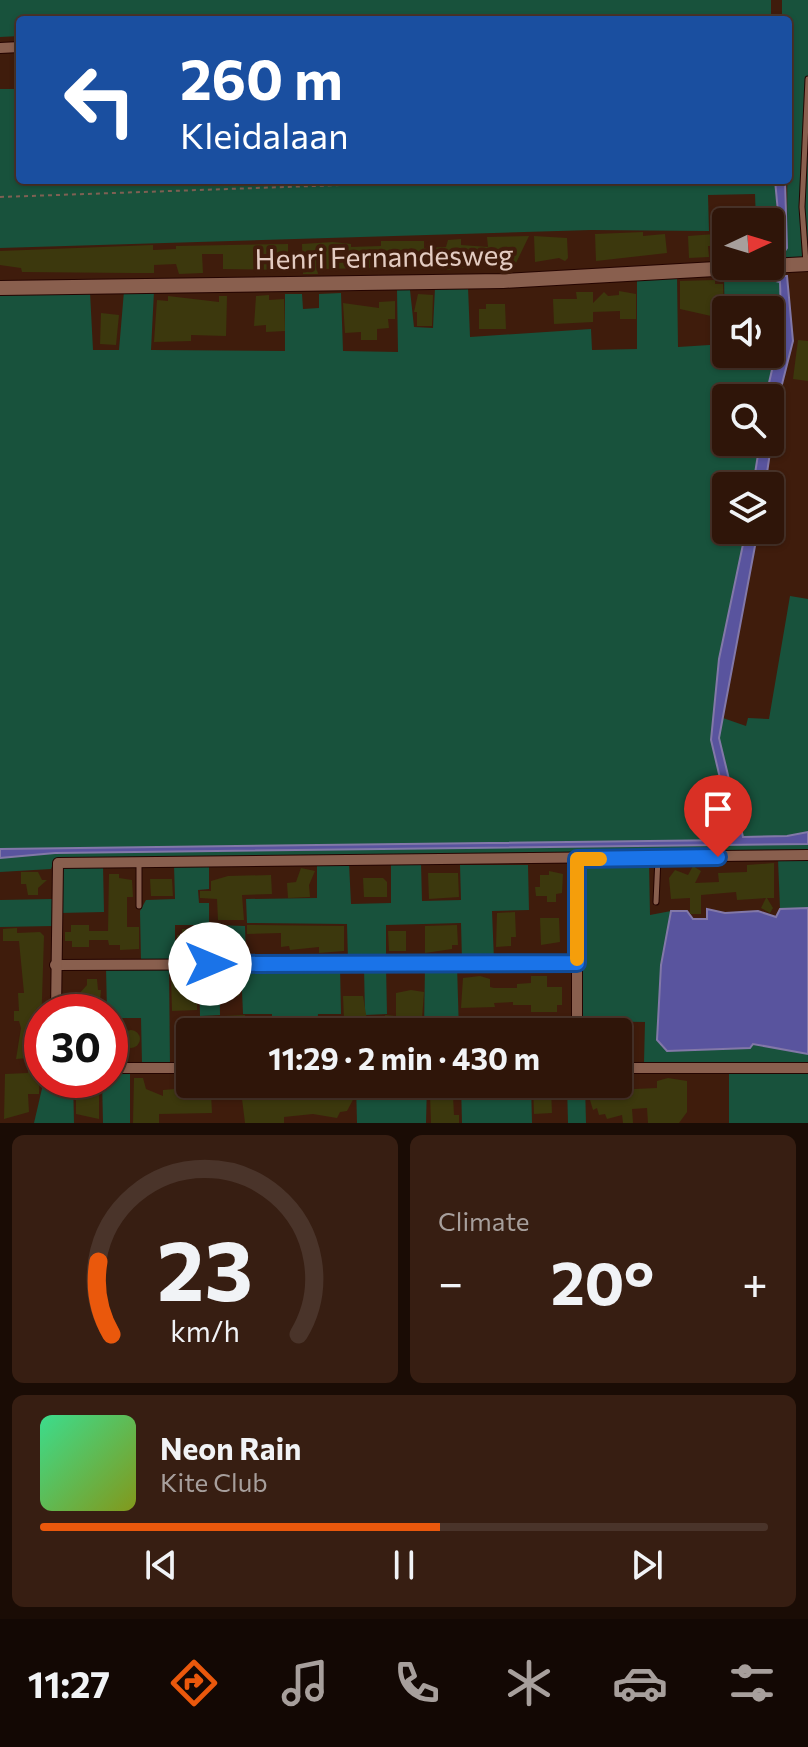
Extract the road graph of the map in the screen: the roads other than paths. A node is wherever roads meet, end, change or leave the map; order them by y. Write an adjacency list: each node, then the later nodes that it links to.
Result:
1 (808, 79): 2 (lane)
2 (807, 264): 3 (street, Henri Fernandesweg)
3 (784, 265)
4 (712, 269): 5 (street, Henri Fernandesweg)
5 (0, 288)
6 (808, 855): 7 (street)
7 (658, 858): 8 (street); 10 (lane)
8 (577, 859): 9 (street); 13 (street)
9 (139, 861): 11 (lane); 15 (street)
10 (656, 902)
11 (139, 906)
12 (211, 926): 14 (lane)
13 (577, 963): 14 (street); 17 (street)
14 (210, 964): 15 (street)
15 (55, 965): 16 (street)
16 (56, 994)
17 (577, 1018)
18 (128, 1068): 19 (street)
19 (176, 1068)
20 (632, 1068): 21 (street)
21 (808, 1068)

